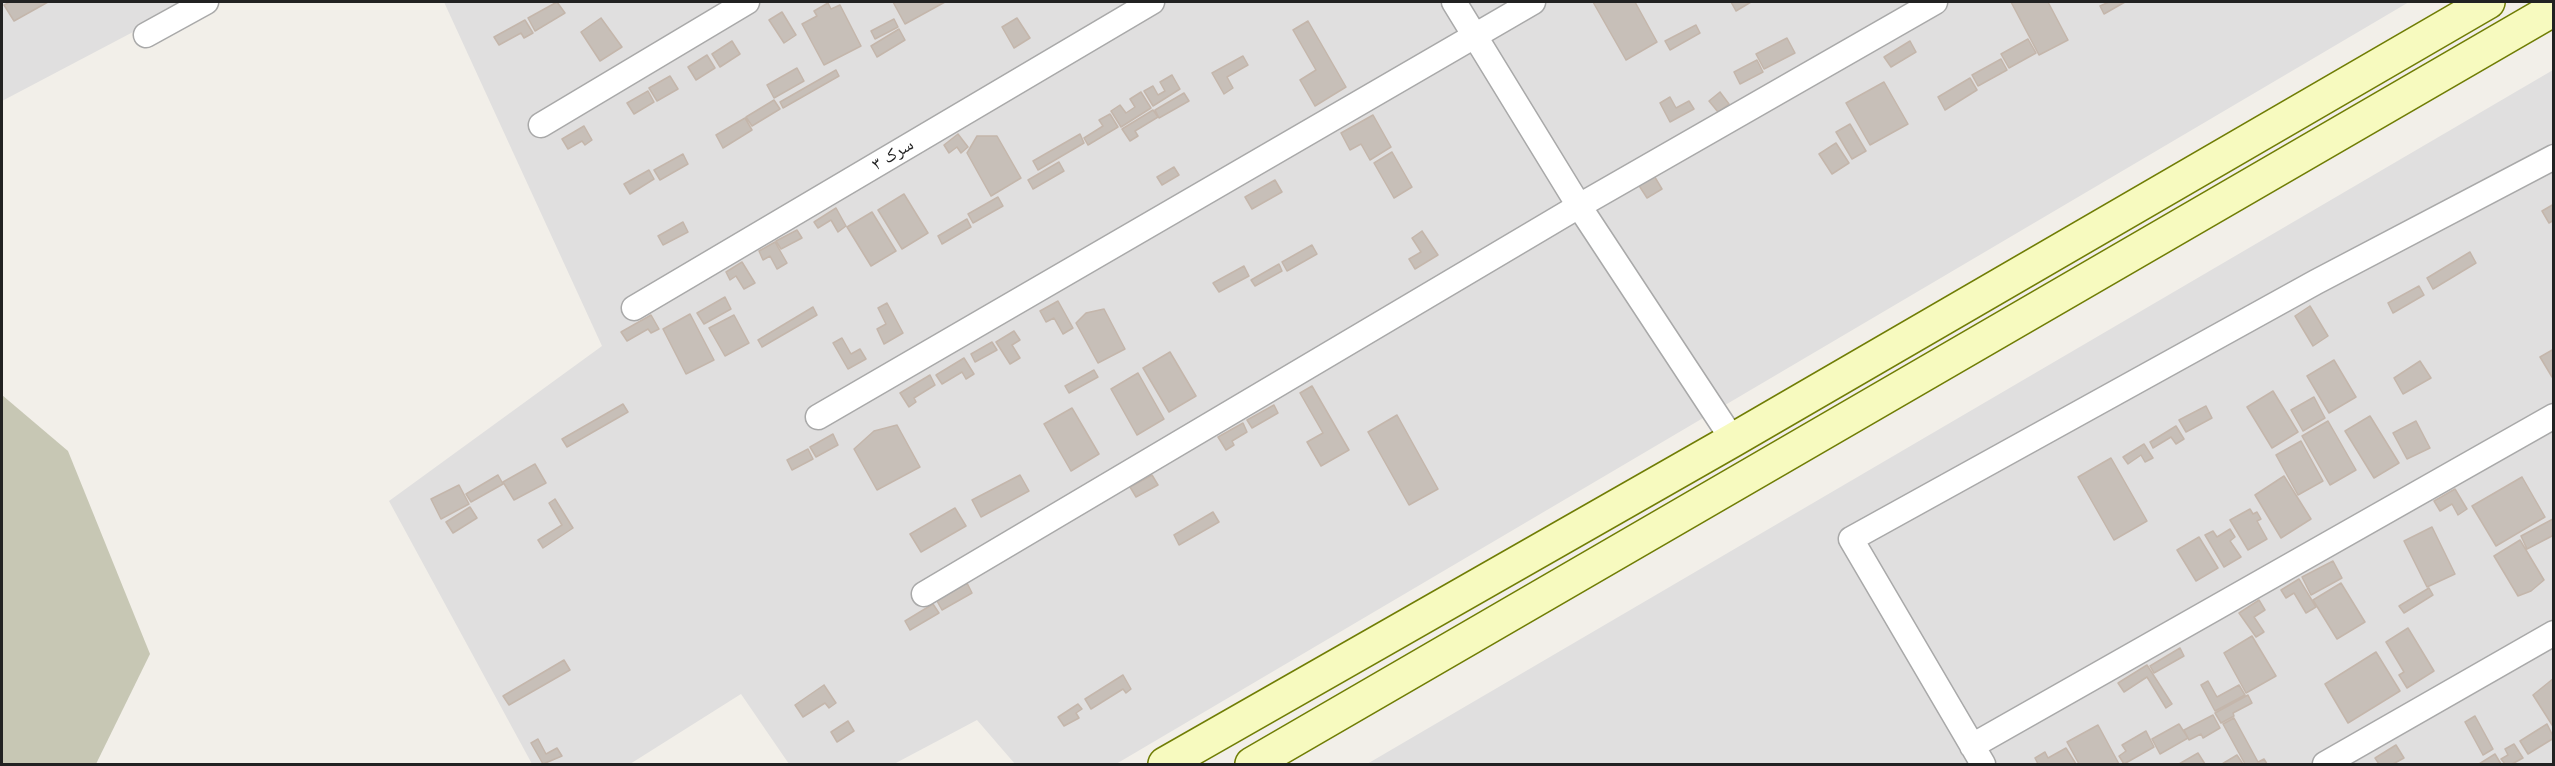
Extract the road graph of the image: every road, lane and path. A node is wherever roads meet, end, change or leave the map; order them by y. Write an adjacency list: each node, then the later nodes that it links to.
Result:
1 (206, 2): 9 (street)
2 (747, 2): 11 (street)
3 (1152, 2): 14 (street, سرک ۳)
4 (1454, 2): 10 (street)
5 (1533, 2): 10 (street)
6 (1935, 2): 13 (street)
7 (2488, 2): 17 (main road)
8 (2553, 9): 22 (main road)
9 (146, 35)
10 (1475, 35): 13 (street); 16 (street)
11 (541, 125)
12 (2553, 157): 20 (street)
13 (1579, 206): 17 (street); 18 (street)
14 (634, 309)
15 (2553, 416): 20 (street)
16 (818, 417)
17 (1733, 440): 21 (main road)
18 (924, 594)
19 (2553, 633): 23 (street)
20 (1978, 755)
21 (1165, 765)
22 (1252, 765)
23 (2325, 765)

